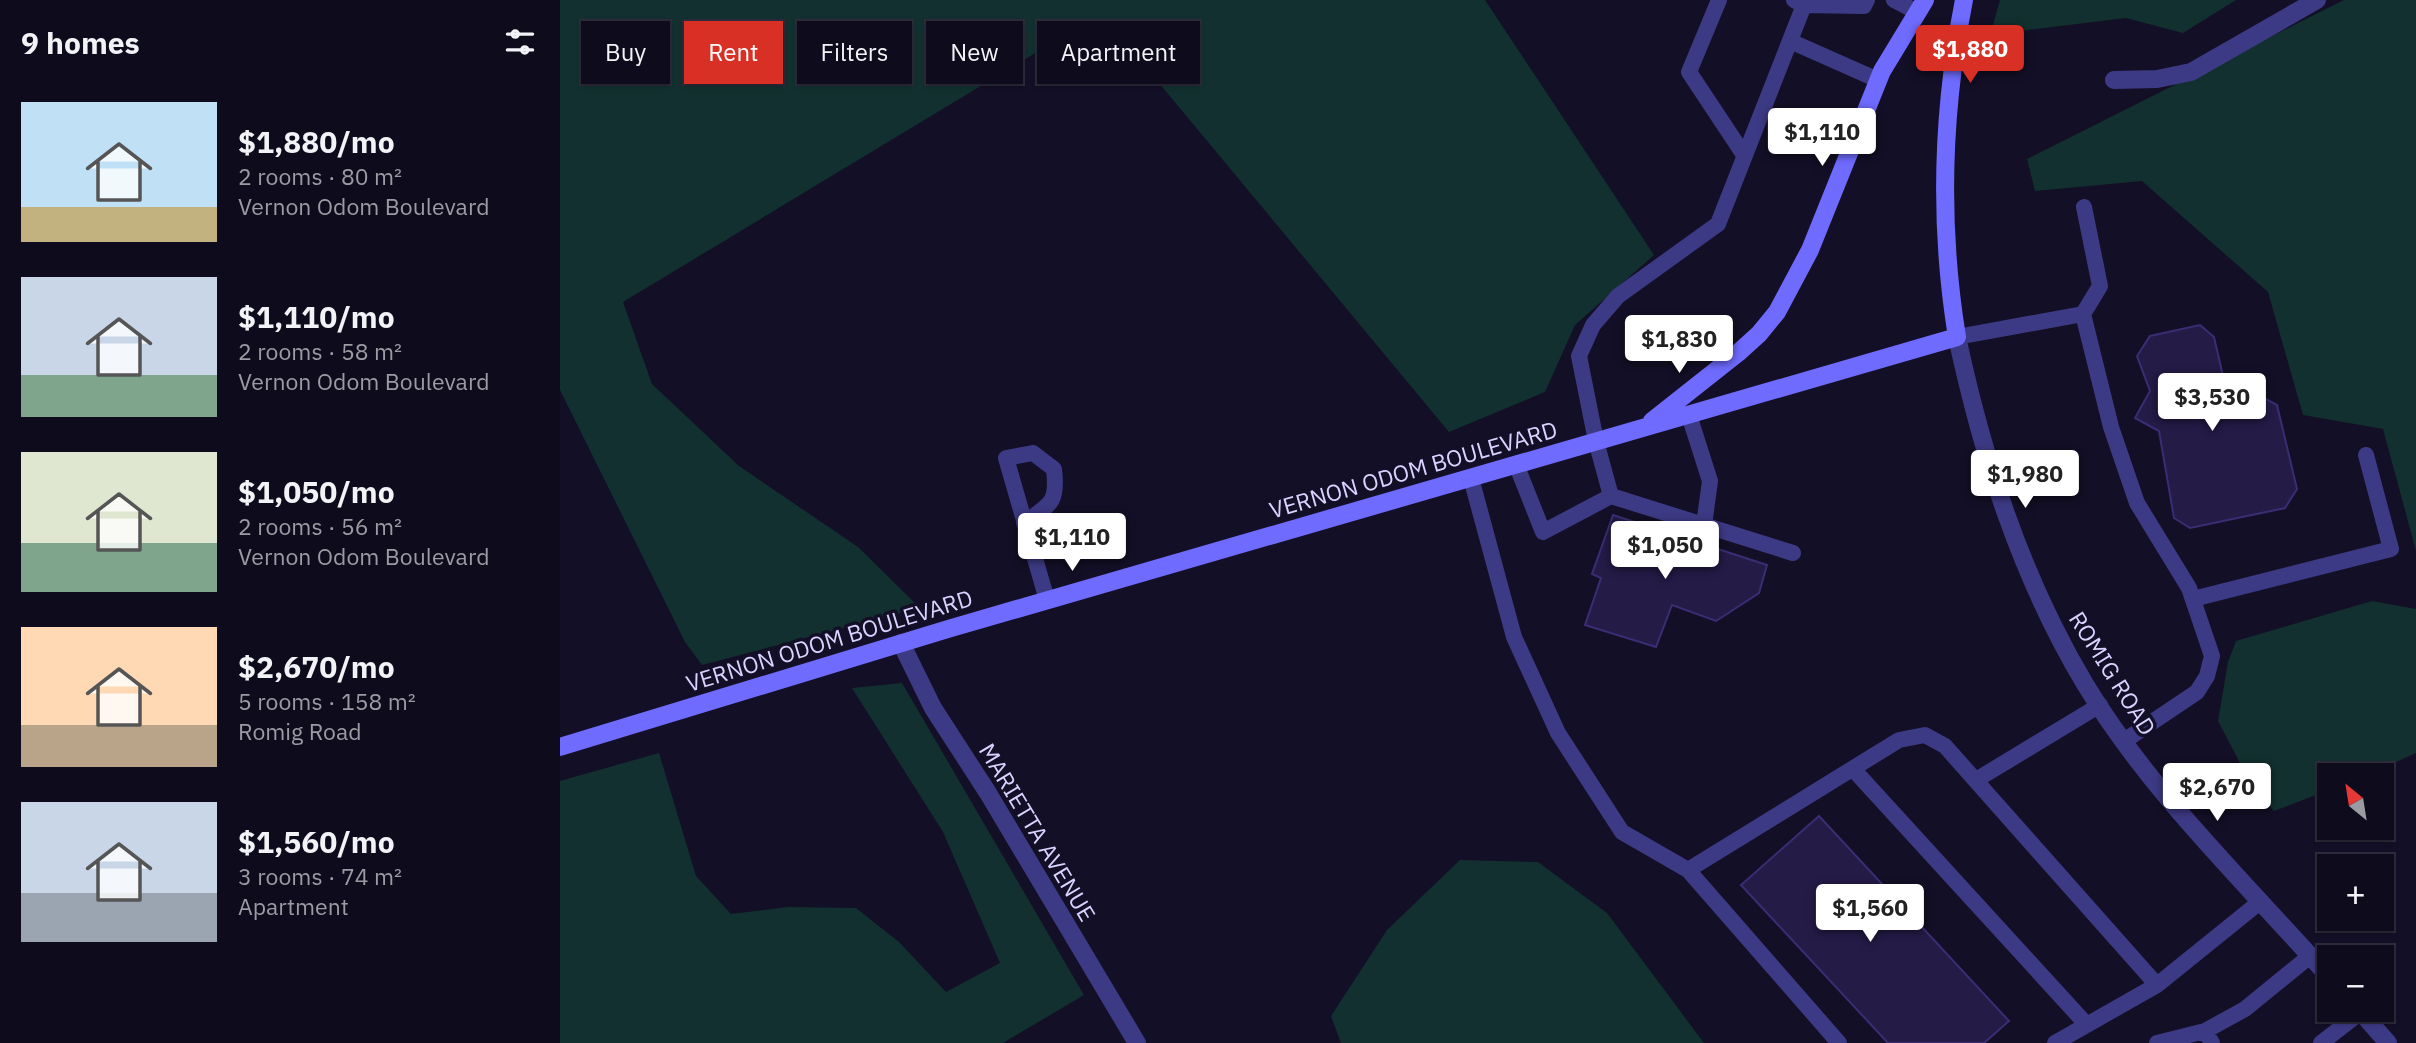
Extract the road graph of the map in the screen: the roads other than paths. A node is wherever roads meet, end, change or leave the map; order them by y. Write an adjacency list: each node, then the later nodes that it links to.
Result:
1 (1719, 0): 11 (lane)
2 (1867, 0): 6 (lane)
3 (1894, 0): 7 (lane)
4 (1964, 0): 14 (main road)
5 (2317, 0): 10 (street)
6 (1799, 2): 8 (lane)
7 (1921, 6): 9 (main road)
8 (1790, 41): 9 (lane); 11 (lane)
9 (1878, 80): 16 (main road)
10 (2114, 80)
11 (1744, 155): 17 (lane)
12 (2084, 207): 13 (lane)
13 (2083, 314): 14 (lane); 25 (lane)
14 (1957, 337): 15 (main road, VERNON ODOM BOULEVARD); 28 (street, ROMIG ROAD)
15 (1689, 415): 16 (main road, VERNON ODOM BOULEVARD); 23 (lane)
16 (1644, 427): 17 (main road, VERNON ODOM BOULEVARD)
17 (1596, 441): 19 (main road, VERNON ODOM BOULEVARD); 21 (lane)
18 (2366, 455): 25 (lane)
19 (1516, 464): 20 (main road, VERNON ODOM BOULEVARD); 21 (lane)
20 (1471, 478): 26 (main road, VERNON ODOM BOULEVARD); 33 (lane)
21 (1611, 496): 23 (lane)
22 (1024, 523): 26 (lane)
23 (1704, 525): 24 (lane)
24 (1793, 554)
25 (2193, 599): 29 (lane)
26 (1047, 600): 27 (main road, VERNON ODOM BOULEVARD)
27 (901, 643): 30 (main road, VERNON ODOM BOULEVARD); 42 (street, MARIETTA AVENUE)
28 (2100, 705): 29 (street, ROMIG ROAD); 32 (lane)
29 (2124, 741): 34 (street, ROMIG ROAD)
30 (560, 747)
31 (1853, 769): 32 (lane); 33 (lane); 40 (lane)
32 (1976, 780): 37 (lane)
33 (1688, 870): 43 (lane)
34 (2261, 901): 35 (street, ROMIG ROAD); 37 (lane)
35 (2310, 956): 36 (street, ROMIG ROAD); 41 (lane)
36 (2317, 964)
37 (2157, 985): 40 (lane)
38 (2347, 1022): 46 (lane)
39 (2370, 1022): 47 (street)
40 (2087, 1025): 44 (lane)
41 (2208, 1037): 45 (lane)
42 (1137, 1043)
43 (1839, 1043)
44 (2055, 1043)
45 (2157, 1043)
46 (2321, 1043)
47 (2388, 1043)

